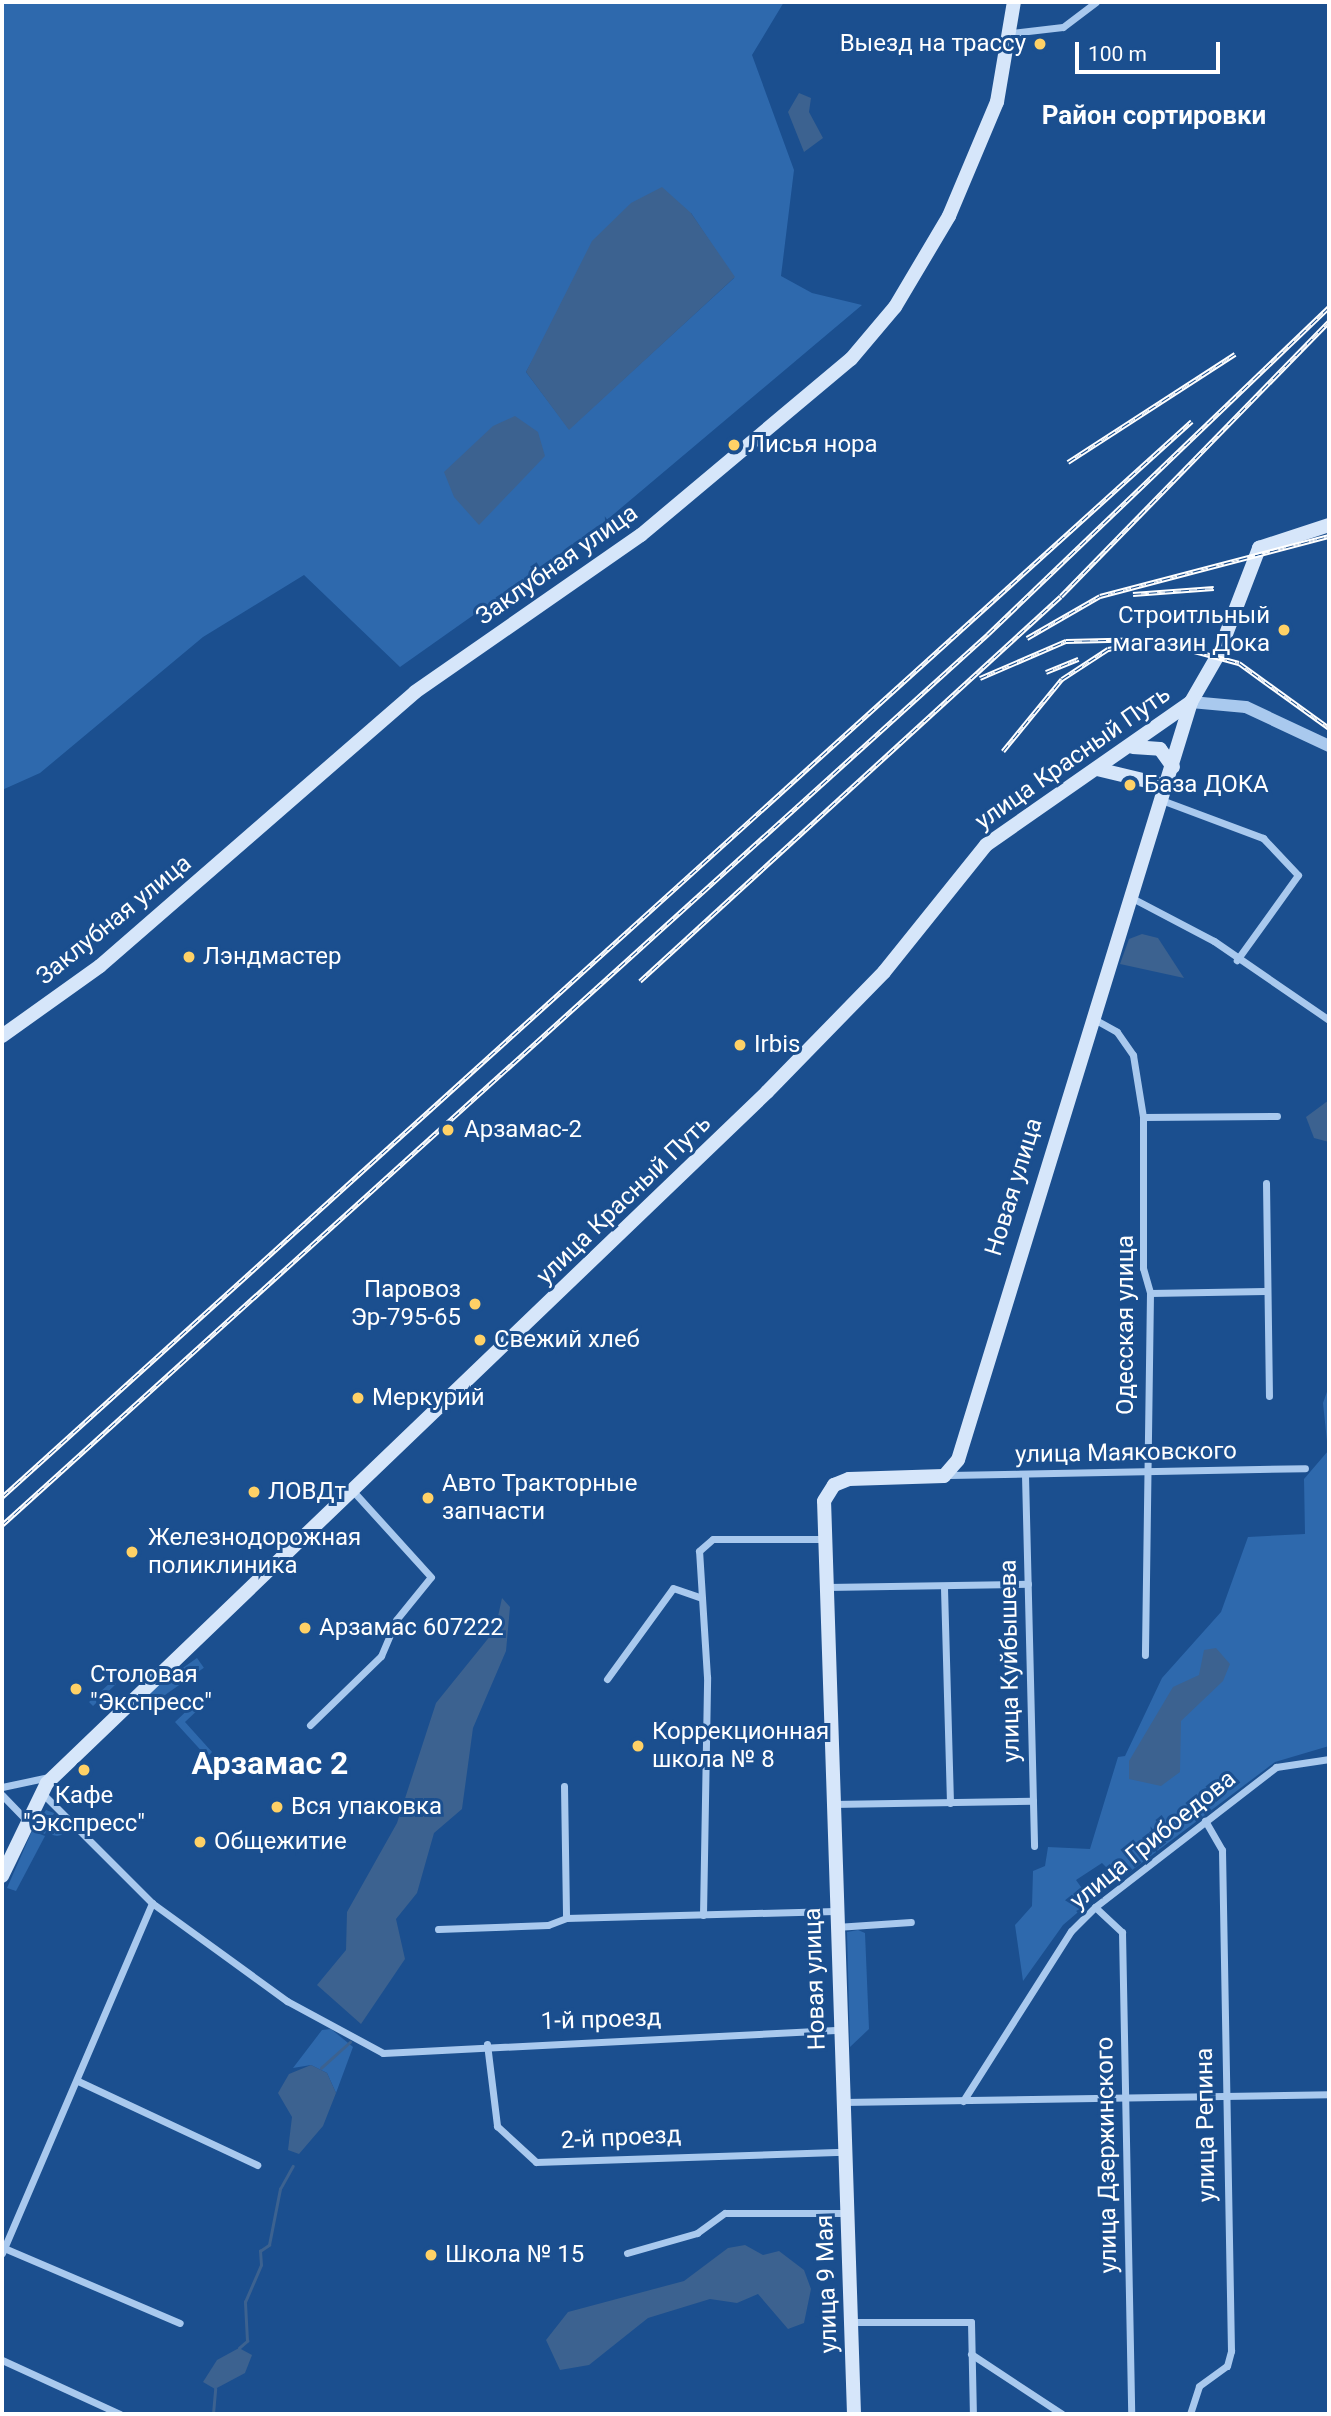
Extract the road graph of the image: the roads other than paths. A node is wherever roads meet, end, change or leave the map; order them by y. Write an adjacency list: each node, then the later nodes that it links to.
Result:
1 (1014, 2): 3 (main road, Заклубная улица)
2 (1096, 2): 3 (street)
3 (1012, 33): 16 (main road, Заклубная улица)
4 (1329, 525): 5 (main road, улица Красный Путь)
5 (1191, 702): 6 (street); 7 (main road, улица Красный Путь); 8 (main road, Новая улица)
6 (1329, 746)
7 (1133, 747): 8 (main road); 9 (main road, улица Красный Путь)
8 (1172, 767): 10 (main road, Новая улица)
9 (1097, 769): 10 (main road); 27 (main road, улица Красный Путь)
10 (1168, 786): 11 (main road, Новая улица)
11 (1164, 801): 12 (main road, Новая улица); 13 (street)
12 (1134, 899): 13 (street); 14 (main road, Новая улица)
13 (1237, 960): 15 (street)
14 (1090, 1016): 18 (street, Одесская улица); 25 (main road, Новая улица)
15 (1329, 1020)
16 (2, 1036)
17 (1277, 1116): 18 (street)
18 (1143, 1117): 21 (street, Одесская улица)
19 (1266, 1183): 20 (street)
20 (1265, 1291): 21 (street); 22 (street)
21 (1150, 1293): 24 (street, Одесская улица)
22 (1269, 1396)
23 (1305, 1468): 24 (street, улица Маяковского)
24 (1144, 1473): 26 (street, улица Маяковского); 33 (street, Одесская улица)
25 (949, 1475): 26 (street, улица Маяковского); 28 (main road, Новая улица)
26 (1025, 1475): 29 (street, улица Куйбышева)
27 (353, 1491): 35 (street); 37 (main road, улица Красный Путь)
28 (821, 1539): 30 (main road, Новая улица); 32 (street)
29 (1028, 1584): 31 (street); 42 (street, улица Куйбышева)
30 (822, 1587): 31 (street); 44 (main road, Новая улица)
31 (944, 1588): 43 (street)
32 (699, 1597): 34 (street); 52 (street)
33 (1145, 1655)
34 (607, 1679)
35 (310, 1726)
36 (1329, 1759): 46 (street, улица Грибоедова)
37 (53, 1777): 39 (street); 40 (main road, улица Красный Путь)
38 (564, 1786): 53 (street)
39 (2, 1787)
40 (41, 1792): 45 (main road, улица Красный Путь); 49 (street, 1-й проезд)
41 (2, 1795): 45 (street)
42 (1033, 1801): 43 (street); 47 (street, улица Куйбышева)
43 (950, 1803): 44 (street)
44 (831, 1804): 51 (main road, Новая улица)
45 (26, 1820): 48 (main road, улица Красный Путь)
46 (1205, 1821): 50 (street, улица Грибоедова); 60 (street, улица Репина)
47 (1034, 1846)
48 (2, 1876)
49 (152, 1903): 58 (street, 1-й проезд); 59 (street)
50 (1095, 1907): 62 (street, улица Дзержинского); 63 (street, улица Грибоедова)
51 (835, 1911): 52 (street); 55 (main road, Новая улица)
52 (703, 1914): 53 (street)
53 (566, 1918): 56 (street)
54 (911, 1922): 55 (street)
55 (836, 1927): 57 (main road, Новая улица)
56 (439, 1929)
57 (840, 2030): 58 (street, 1-й проезд); 64 (main road, Новая улица)
58 (487, 2043): 65 (street, 2-й проезд)
59 (78, 2081): 66 (street); 68 (street)
60 (1224, 2093): 61 (street); 62 (street); 79 (street, улица Репина)
61 (1329, 2094)
62 (1125, 2097): 63 (street); 78 (street, улица Дзержинского)
63 (963, 2101): 64 (street)
64 (843, 2102): 65 (main road, Новая улица)
65 (844, 2152): 67 (main road, улица 9 Мая)
66 (257, 2165)
67 (846, 2213): 69 (street); 70 (main road, улица 9 Мая)
68 (3, 2251): 71 (street)
69 (626, 2253)
70 (852, 2322): 72 (street); 75 (main road, улица 9 Мая)
71 (180, 2323)
72 (971, 2354): 76 (street); 77 (street)
73 (2, 2360): 74 (street)
74 (120, 2414)
75 (854, 2414)
76 (973, 2414)
77 (1062, 2414)
78 (1131, 2414)
79 (1190, 2414)

